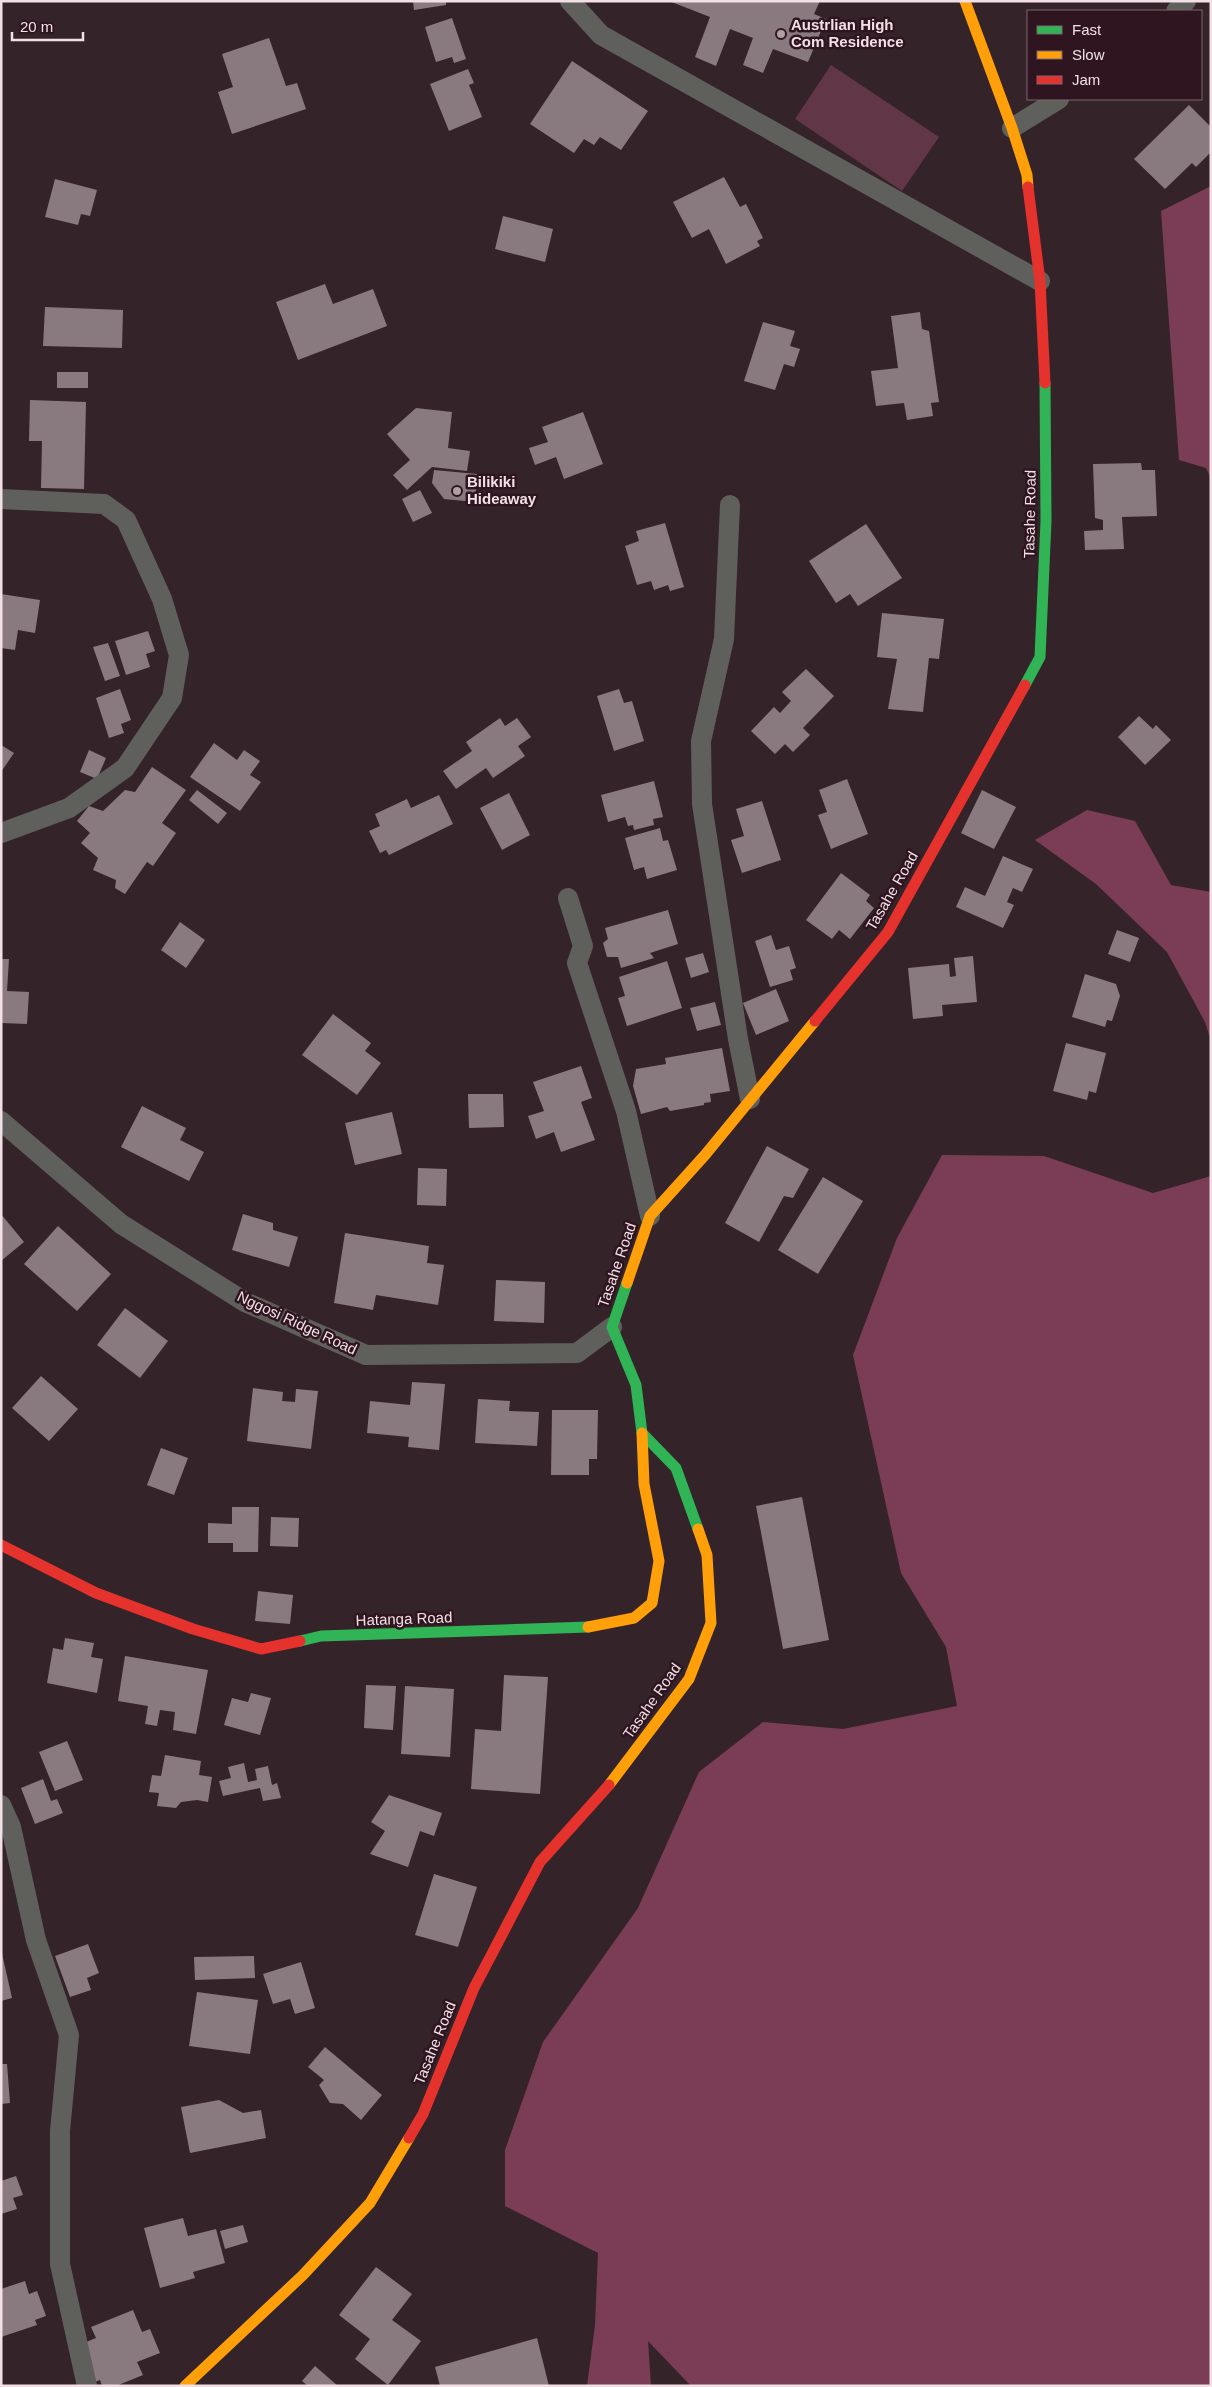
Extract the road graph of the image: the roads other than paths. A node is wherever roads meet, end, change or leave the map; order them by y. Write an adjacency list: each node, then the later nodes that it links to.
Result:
1 (570, 1): 7 (street)
2 (966, 1): 6 (street, Tasahe Road)
3 (1186, 1): 4 (street)
4 (1177, 10)
5 (1057, 100): 6 (street)
6 (1012, 128): 7 (street, Tasahe Road)
7 (1040, 281): 12 (street, Tasahe Road)
8 (1, 499): 10 (street)
9 (730, 505): 12 (street)
10 (1, 833)
11 (568, 898): 14 (street)
12 (750, 1099): 14 (street, Tasahe Road)
13 (1, 1121): 15 (street, Nggosi Ridge Road)
14 (650, 1216): 15 (street, Tasahe Road)
15 (612, 1327): 16 (street, Tasahe Road)
16 (642, 1433): 17 (street, Hatanga Road); 20 (street, Tasahe Road)
17 (1, 1545)
18 (1, 1805): 19 (street)
19 (87, 2386)
20 (184, 2386)

